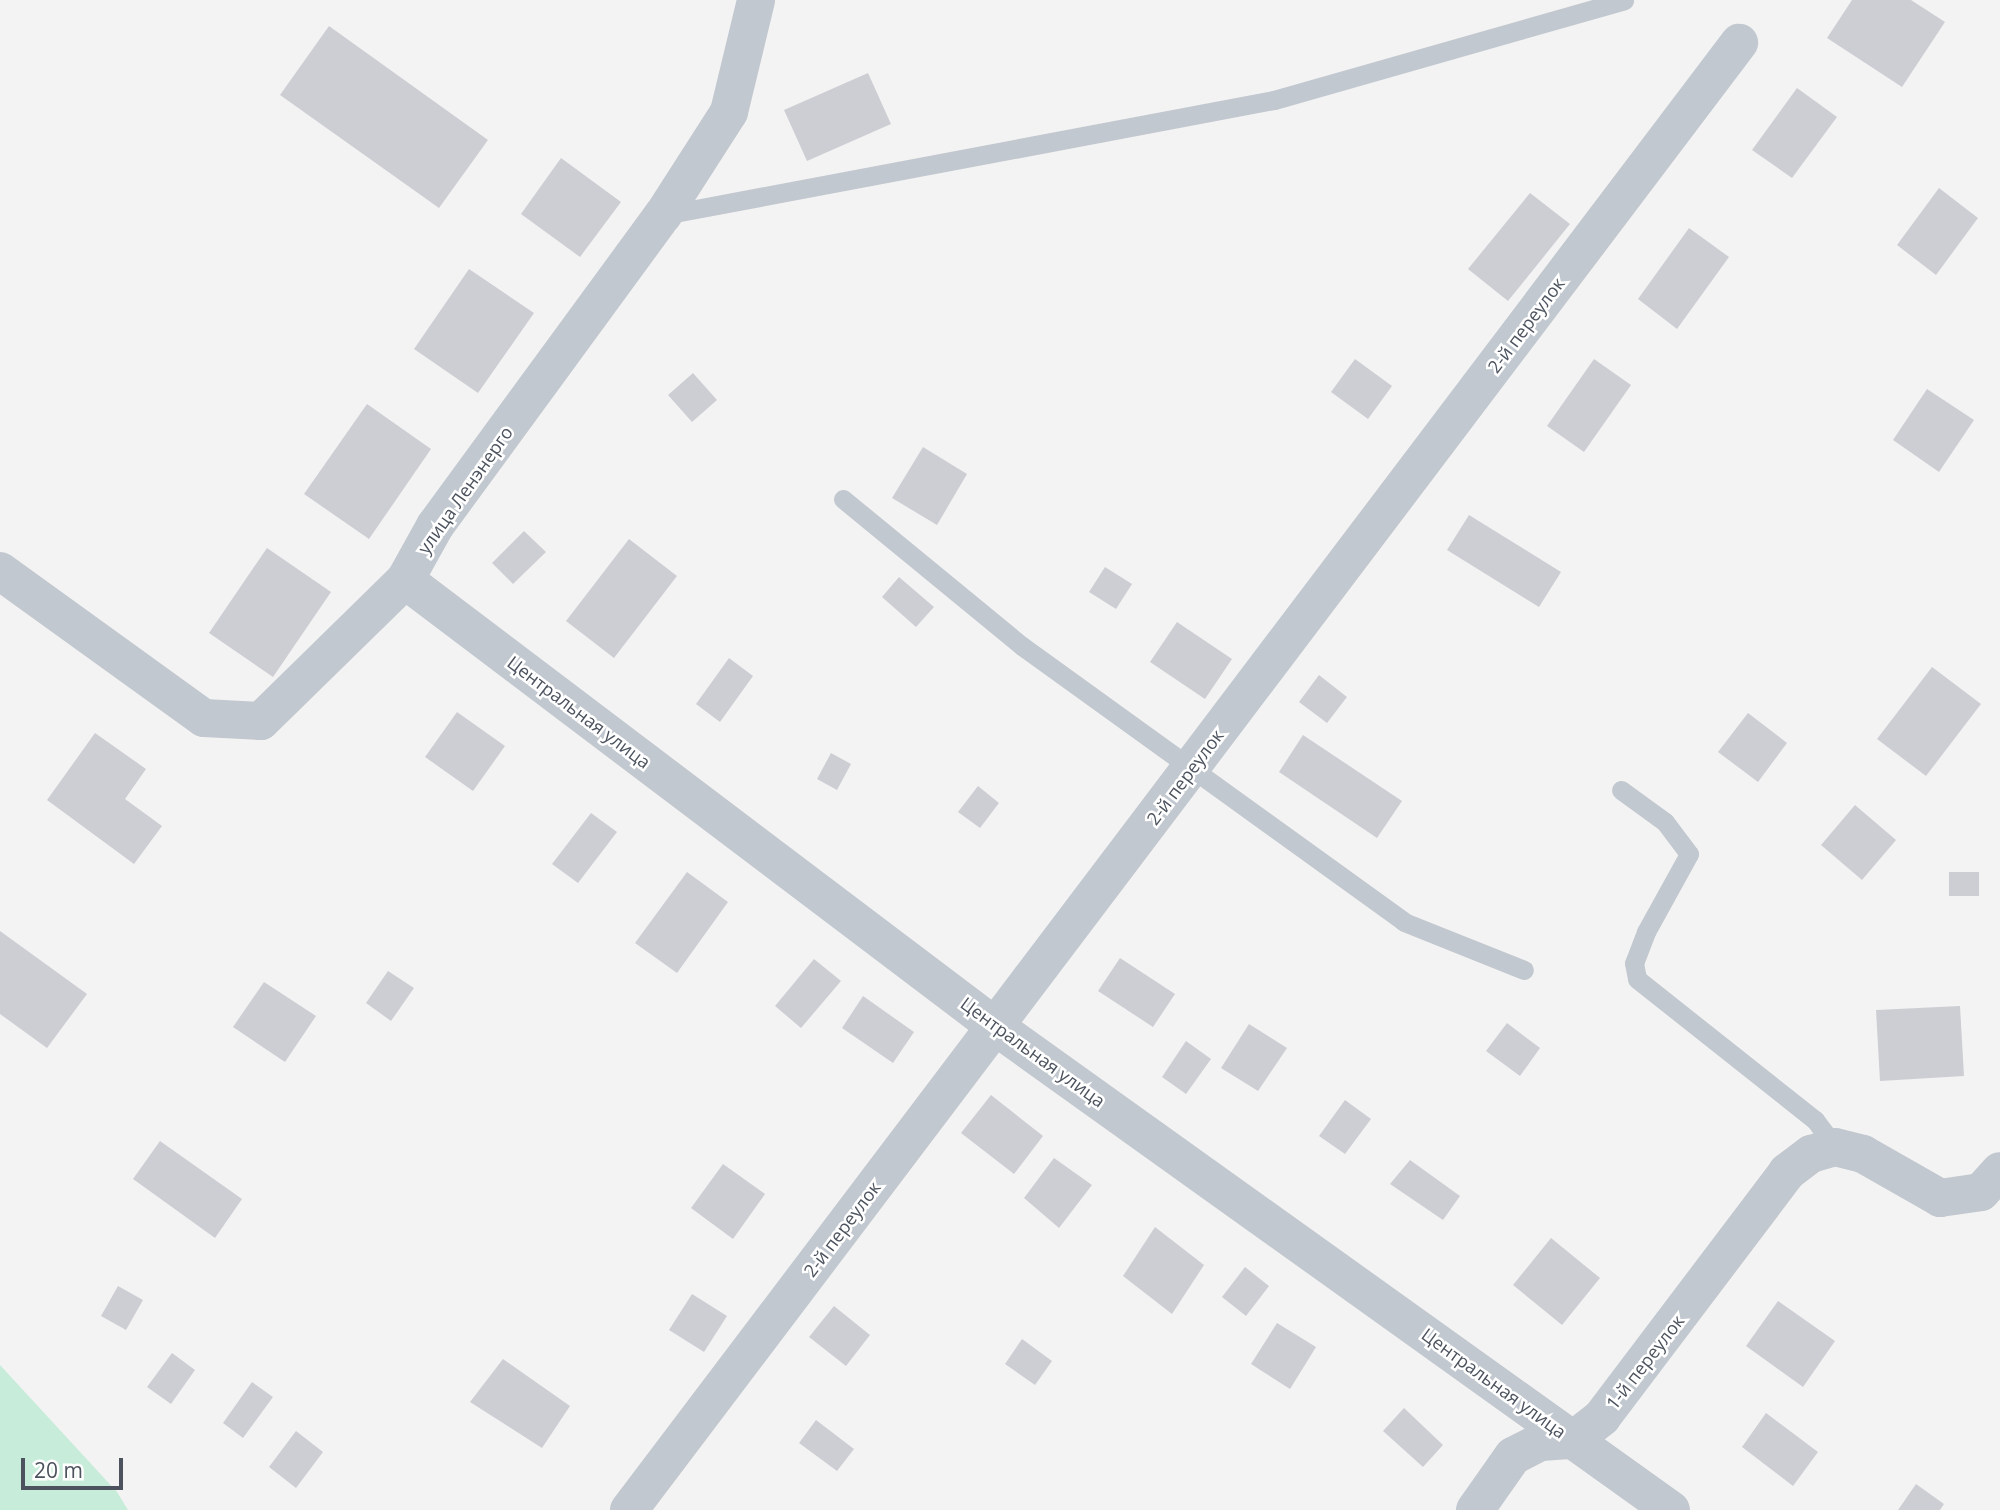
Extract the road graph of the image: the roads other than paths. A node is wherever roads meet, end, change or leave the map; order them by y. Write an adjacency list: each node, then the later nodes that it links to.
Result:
1 (755, 0): 4 (street, улица Ленэнерго)
2 (1624, 0): 4 (lane)
3 (1739, 43): 8 (street, 2-й переулок)
4 (663, 215): 7 (street, улица Ленэнерго)
5 (843, 499): 8 (lane)
6 (0, 571): 7 (street, улица Ленэнерго)
7 (405, 580): 11 (street, Центральная улица)
8 (1190, 770): 10 (lane); 11 (street, 2-й переулок)
9 (1621, 790): 12 (lane)
10 (1524, 970)
11 (996, 1027): 14 (street, Центральная улица); 15 (street, 2-й переулок)
12 (1835, 1147): 13 (street); 14 (street, 1-й переулок)
13 (2000, 1171)
14 (1573, 1440): 16 (street); 17 (street, Центральная улица)
15 (629, 1510)
16 (1475, 1510)
17 (1671, 1510)

